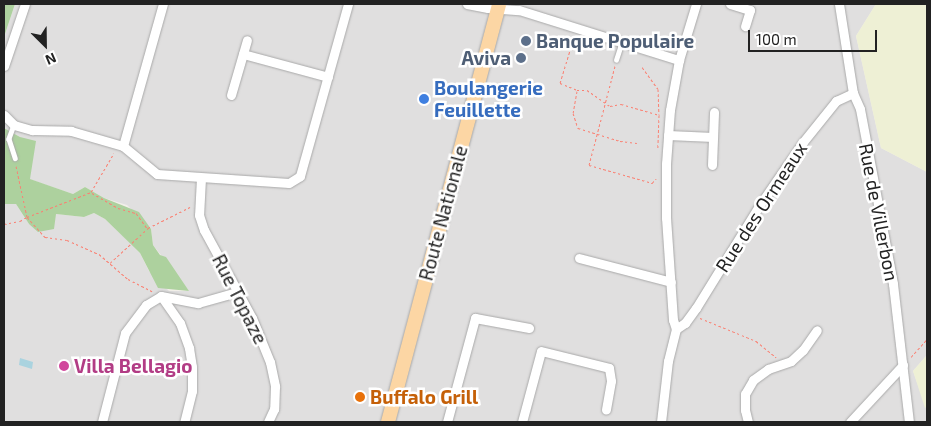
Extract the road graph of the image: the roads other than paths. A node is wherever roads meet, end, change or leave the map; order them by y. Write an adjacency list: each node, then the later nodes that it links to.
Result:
1 (25, 4): 16 (street)
2 (163, 4): 25 (street)
3 (348, 4): 17 (street)
4 (467, 4): 8 (street)
5 (696, 4): 15 (street)
6 (730, 4): 9 (street)
7 (839, 4): 18 (street, Rue de Villerbon)
8 (498, 6): 12 (street); 41 (main road, Route Nationale)
9 (751, 7): 10 (street)
10 (745, 26)
11 (247, 40): 13 (street)
12 (622, 42): 14 (lane); 15 (street)
13 (243, 54): 17 (street); 19 (street)
14 (616, 60)
15 (678, 60): 23 (street)
16 (4, 66)
17 (328, 77): 28 (street)
18 (853, 93): 34 (street, Rue des Ormeaux); 36 (street, Rue de Villerbon)
19 (231, 95)
20 (714, 112): 24 (street)
21 (4, 115): 22 (street)
22 (14, 125): 25 (street); 26 (lane)
23 (668, 135): 24 (street); 30 (street)
24 (713, 137): 27 (street)
25 (121, 145): 28 (street)
26 (15, 158)
27 (712, 165)
28 (200, 178): 31 (street, Rue Topaze)
29 (579, 258): 30 (street)
30 (671, 282): 34 (street)
31 (237, 292): 32 (street); 40 (street, Rue Topaze)
32 (161, 296): 38 (street); 39 (street)
33 (529, 328): 42 (street)
34 (676, 329): 44 (street)
35 (817, 330): 45 (street)
36 (903, 365): 46 (street); 47 (street, Rue de Villerbon)
37 (606, 410): 43 (street)
38 (102, 422)
39 (184, 422)
40 (268, 422)
41 (388, 422)
42 (447, 422)
43 (522, 422)
44 (662, 422)
45 (748, 422)
46 (850, 422)
47 (909, 422)

